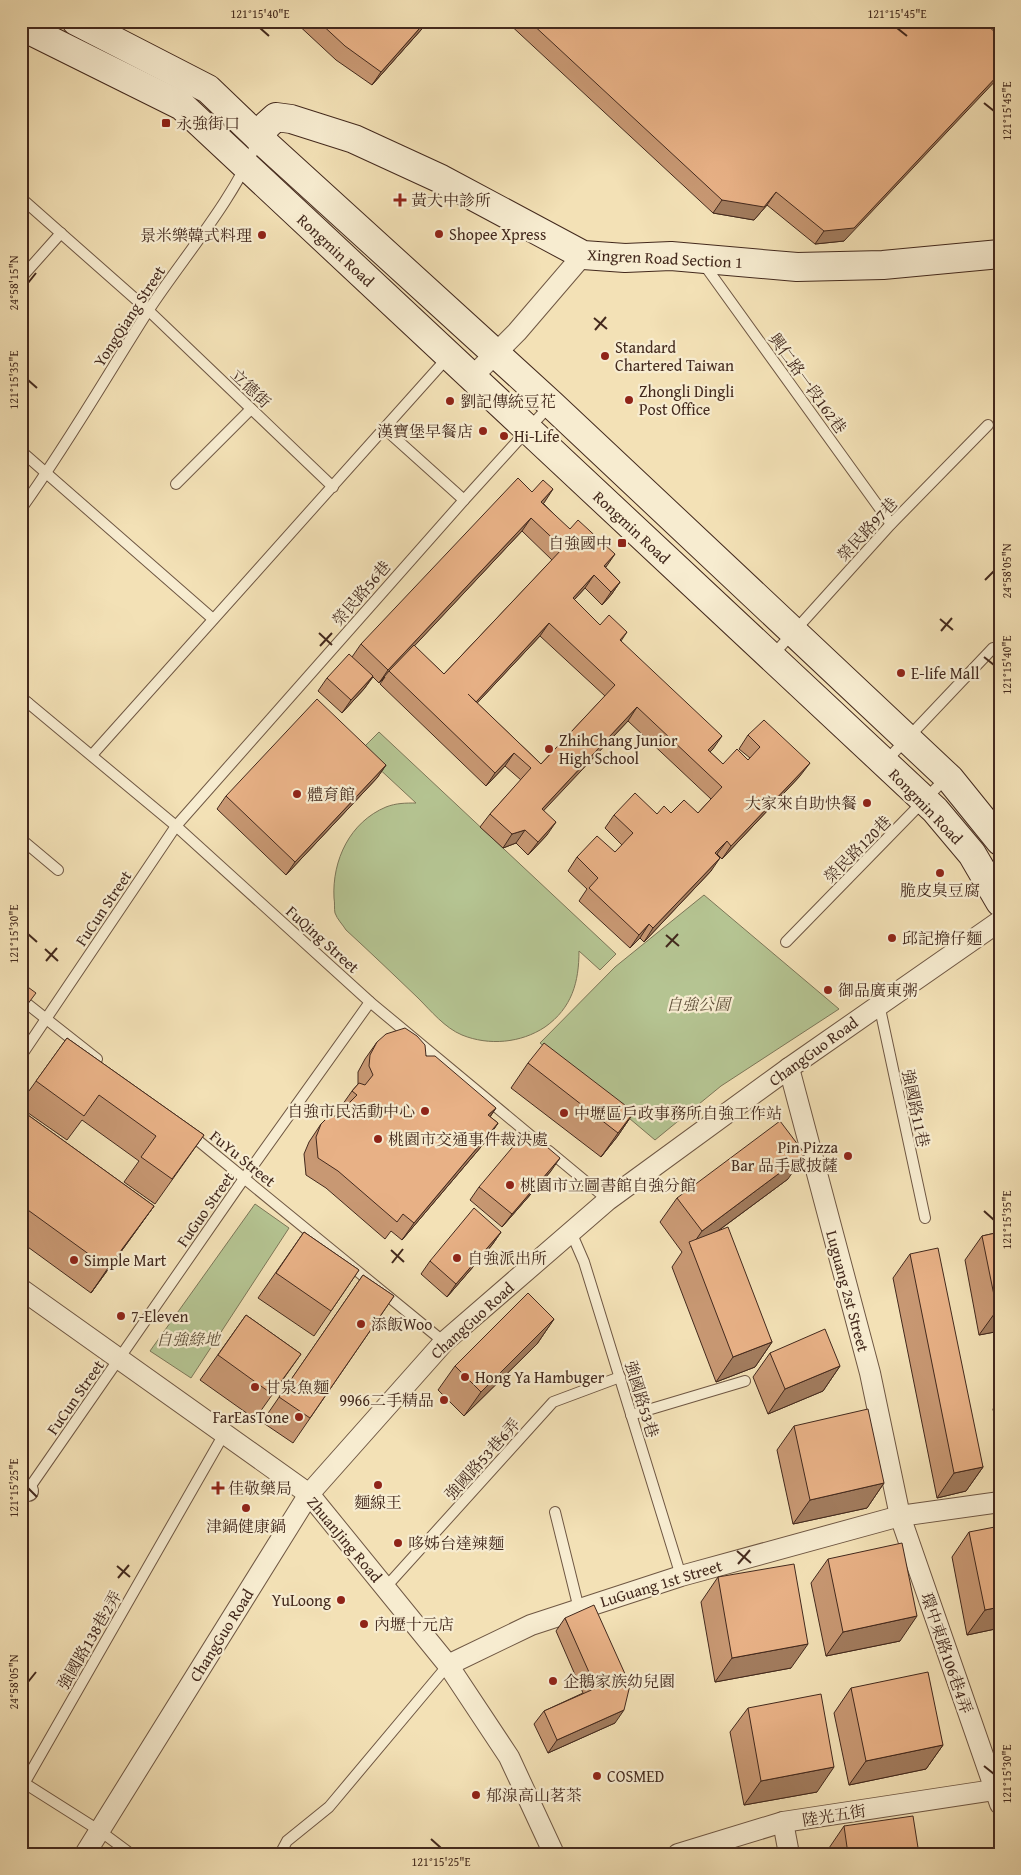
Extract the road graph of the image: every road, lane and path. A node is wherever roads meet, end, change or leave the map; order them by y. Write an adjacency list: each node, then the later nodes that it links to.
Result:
1 (76, 21): 3 (street)
2 (21, 26): 4 (street)
3 (259, 138): 4 (lane, YongQiang Street); 8 (street, Xingren Road Section 1); 12 (street, Rongmin Road)
4 (247, 167): 11 (lane, YongQiang Street); 13 (street, Rongmin Road)
5 (21, 198): 6 (lane, 立德街)
6 (60, 233): 10 (lane); 11 (lane, 立德街)
7 (1000, 254): 9 (street, Xingren Road Section 1)
8 (583, 255): 9 (street, Xingren Road Section 1); 12 (street)
9 (701, 260): 26 (lane, 興仁路一段162巷)
10 (21, 278)
11 (149, 311): 16 (lane, 立德街); 21 (lane, YongQiang Street)
12 (496, 353): 14 (street); 15 (street, Rongmin Road)
13 (449, 356): 14 (street, Rongmin Road); 18 (lane)
14 (472, 377): 19 (street, Rongmin Road)
15 (552, 404): 19 (lane, 榮民路56巷); 28 (street, Rongmin Road)
16 (251, 409): 22 (lane); 23 (lane, 立德街)
17 (988, 425): 26 (lane, 榮民路97巷)
18 (385, 429): 23 (lane); 24 (lane)
19 (527, 429): 24 (lane, 榮民路56巷); 30 (street, Rongmin Road)
20 (21, 452): 21 (lane)
21 (47, 473): 25 (lane, YongQiang Street); 27 (lane)
22 (176, 484)
23 (333, 487): 27 (lane)
24 (464, 500): 37 (lane, 榮民路56巷)
25 (21, 509)
26 (891, 524): 28 (lane, 榮民路97巷)
27 (213, 619): 33 (lane)
28 (793, 631): 30 (lane, 榮民路97巷); 32 (street, Rongmin Road)
29 (996, 651): 32 (lane)
30 (771, 657): 34 (street, Rongmin Road)
31 (24, 703): 33 (lane, FuQing Street)
32 (908, 739): 34 (lane); 35 (street, Rongmin Road)
33 (92, 755): 37 (lane, FuQing Street)
34 (884, 763): 36 (street, Rongmin Road)
35 (947, 776): 36 (lane, 榮民路120巷); 39 (street, Rongmin Road)
36 (925, 801): 41 (street, Rongmin Road); 43 (lane, 榮民路120巷)
37 (176, 826): 45 (lane, FuQing Street); 47 (lane, FuCun Street)
38 (21, 839): 40 (lane)
39 (1000, 840)
40 (58, 870)
41 (1000, 902)
42 (1000, 921): 46 (street, ChangGuo Road)
43 (786, 942)
44 (21, 1000): 47 (lane)
45 (370, 1002): 52 (lane, FuGuo Street); 53 (lane, FuQing Street)
46 (878, 1004): 50 (street, ChangGuo Road); 54 (lane, 強國路11巷)
47 (46, 1019): 48 (lane, FuCun Street); 49 (lane)
48 (21, 1056)
49 (107, 1068)
50 (789, 1068): 53 (street, ChangGuo Road); 67 (street, Luguang 2st Street)
51 (184, 1129): 52 (lane, FuYu Street)
52 (245, 1177): 57 (lane, FuYu Street); 58 (lane, FuGuo Street)
53 (608, 1200): 55 (street, ChangGuo Road)
54 (925, 1218)
55 (571, 1232): 57 (street, ChangGuo Road); 59 (lane, 強國路53巷)
56 (21, 1289): 58 (street, ZhuanJing Road)
57 (444, 1342): 64 (street, ChangGuo Road)
58 (119, 1360): 62 (street, ZhuanJing Road); 63 (lane, FuCun Street)
59 (620, 1377): 61 (lane, 強國路53巷); 69 (lane, 強國路53巷6弄)
60 (745, 1381): 61 (lane)
61 (631, 1415): 68 (lane, 強國路53巷)
62 (224, 1434): 64 (street, ZhuanJing Road); 72 (lane, 強國路138巷2弄)
63 (24, 1492)
64 (309, 1494): 69 (street, ZhuanJing Road); 75 (street, ChangGuo Road)
65 (1000, 1502): 67 (street, LuGuang 1st Street)
66 (556, 1512): 70 (lane)
67 (900, 1516): 68 (street, LuGuang 1st Street); 73 (street, 環中東路106巷4弄)
68 (681, 1576): 70 (street, LuGuang 1st Street)
69 (385, 1588): 71 (street, ZhuanJing Road)
70 (579, 1609): 71 (street, LuGuang 1st Street)
71 (448, 1665): 78 (lane); 79 (street, ZhuanJing Road)
72 (22, 1784): 75 (lane)
73 (998, 1795): 74 (street, 陸光五街)
74 (783, 1822): 80 (street, 陸光五街); 81 (street)
75 (100, 1830): 76 (street, ChangGuo Road); 77 (lane)
76 (85, 1854)
77 (131, 1854)
78 (280, 1854)
79 (554, 1854)
80 (678, 1854)
81 (789, 1854)

